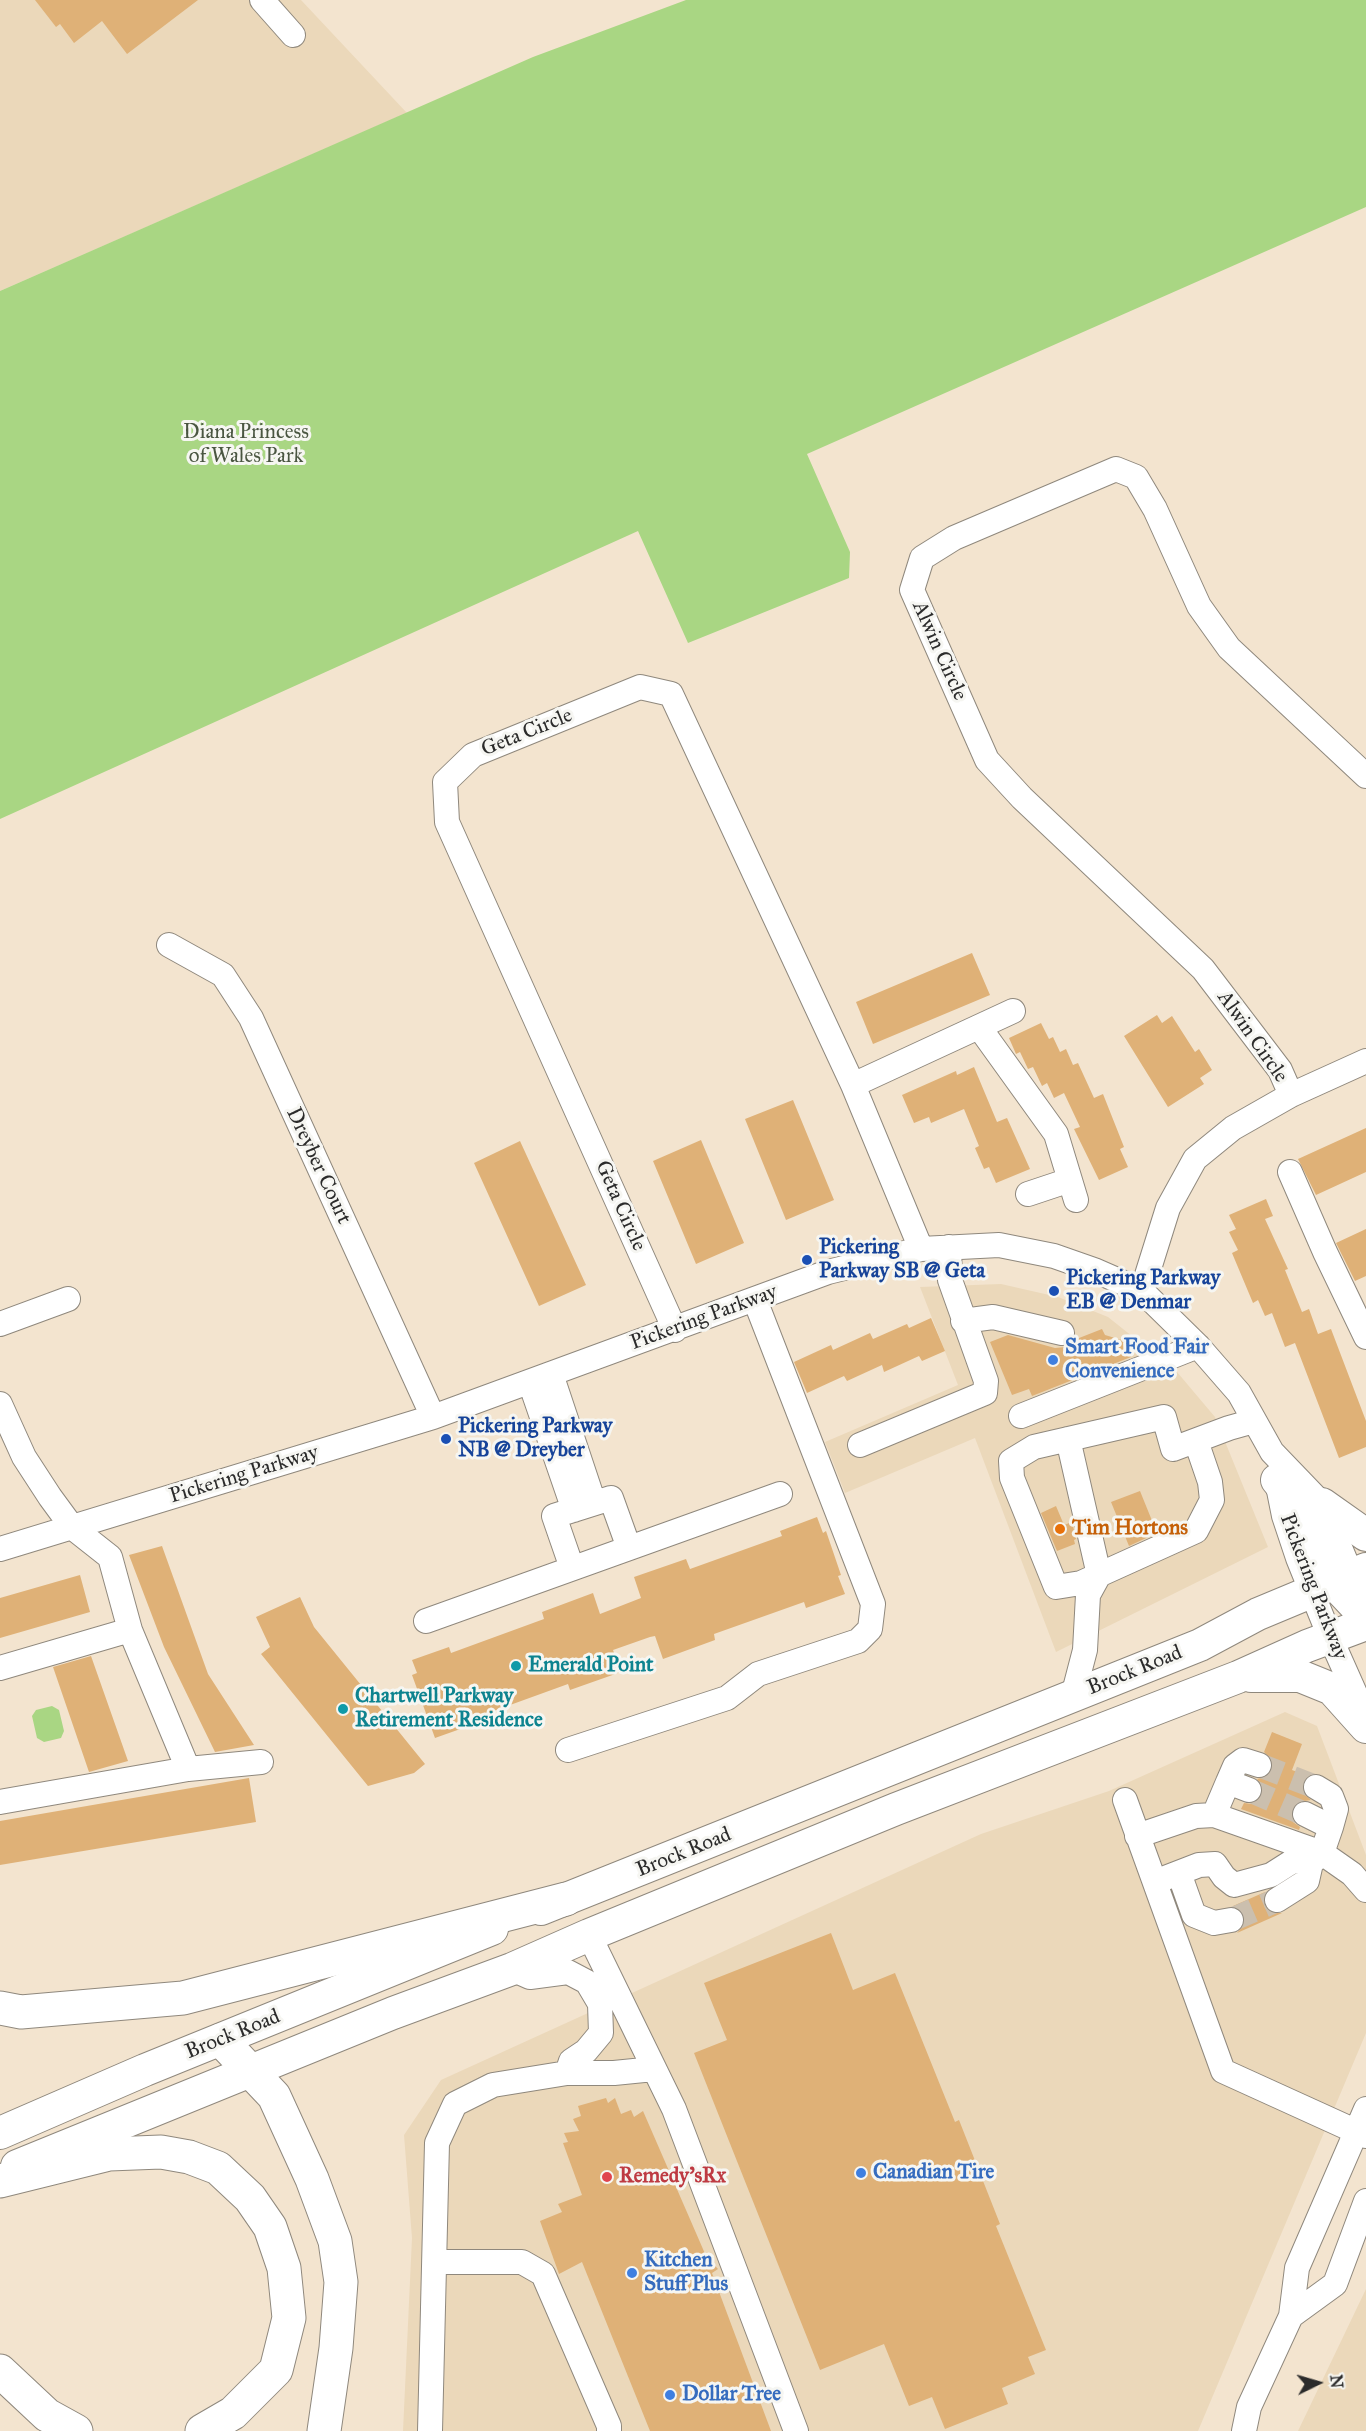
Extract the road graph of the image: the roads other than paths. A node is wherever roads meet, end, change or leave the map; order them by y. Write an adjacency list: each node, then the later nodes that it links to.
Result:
1 (262, 0): 2 (street)
2 (293, 35)
3 (1366, 776): 9 (street, Alwin Circle)
4 (169, 945): 27 (street, Dreyber Court)
5 (1013, 1011): 6 (street)
6 (979, 1027): 8 (street); 11 (street)
7 (1366, 1061): 9 (street)
8 (852, 1085): 13 (street, Geta Circle); 20 (street, Geta Circle)
9 (1291, 1095): 14 (street)
10 (1290, 1172): 17 (street)
11 (1028, 1194)
12 (950, 1247): 13 (street, Pickering Parkway); 14 (street, Pickering Parkway); 18 (street)
13 (921, 1249): 16 (street, Pickering Parkway)
14 (1142, 1291): 23 (street, Pickering Parkway)
15 (69, 1299): 19 (street)
16 (755, 1299): 20 (street, Pickering Parkway); 54 (street)
17 (1361, 1312): 22 (street)
18 (963, 1321): 21 (street); 31 (street)
19 (0, 1324)
20 (675, 1330): 24 (street, Pickering Parkway)
21 (1062, 1333)
22 (1366, 1337)
23 (1198, 1346): 26 (street); 28 (street, Pickering Parkway)
24 (540, 1378): 27 (street, Pickering Parkway); 35 (street)
25 (0, 1404): 36 (street)
26 (1021, 1416)
27 (433, 1417): 36 (street, Pickering Parkway)
28 (1254, 1421): 30 (street); 32 (street, Pickering Parkway)
29 (1068, 1439): 30 (street); 41 (street); 41 (street)
30 (1196, 1441): 41 (street)
31 (860, 1445)
32 (1274, 1466): 34 (street, Pickering Parkway); 42 (main road)
33 (780, 1494): 38 (street)
34 (1322, 1504): 37 (main road); 42 (street, Pickering Parkway)
35 (584, 1506): 38 (street); 40 (street)
36 (72, 1527): 39 (street, Pickering Parkway); 47 (street)
37 (1366, 1535)
38 (629, 1548): 40 (street)
39 (0, 1549)
40 (572, 1568): 45 (street)
41 (1099, 1575): 51 (street)
42 (1341, 1579): 43 (street, Pickering Parkway); 44 (main road); 48 (street, Pickering Parkway); 51 (main road, Brock Road)
43 (1366, 1610)
44 (1366, 1617)
45 (426, 1621)
46 (1366, 1624): 48 (main road, Brock Road)
47 (130, 1630): 49 (street); 57 (street)
48 (1330, 1637): 50 (main road, Brock Road); 52 (street, Pickering Parkway)
49 (0, 1668)
50 (1238, 1677): 53 (main road); 72 (main road, Brock Road)
51 (1073, 1696): 69 (main road, Brock Road)
52 (1366, 1719)
53 (1366, 1727)
54 (568, 1750)
55 (261, 1762): 57 (street)
56 (1259, 1765): 62 (street)
57 (188, 1770): 60 (street)
58 (1316, 1787): 63 (street)
59 (1125, 1800): 64 (street)
60 (0, 1802)
61 (1305, 1814): 63 (street)
62 (1214, 1815): 64 (street); 65 (street)
63 (1331, 1827): 65 (street)
64 (1137, 1836): 67 (street)
65 (1316, 1858): 66 (street); 68 (street); 70 (street)
66 (1179, 1873): 67 (street); 71 (street)
67 (1155, 1882): 81 (street)
68 (1366, 1890)
69 (566, 1899): 74 (highway); 75 (main road, Brock Road)
70 (1277, 1900)
71 (1231, 1920)
72 (589, 1935): 73 (main road, Brock Road); 76 (street)
73 (512, 1969): 77 (main road, Brock Road); 78 (street)
74 (0, 2008)
75 (221, 2040): 77 (highway); 80 (main road, Brock Road)
76 (654, 2069): 78 (street); 93 (street)
77 (251, 2070): 82 (main road, Brock Road); 90 (highway)
78 (567, 2073): 85 (street)
79 (1366, 2109): 81 (street)
80 (0, 2133)
81 (1361, 2134): 86 (street)
82 (0, 2174)
83 (0, 2181): 89 (highway)
84 (1366, 2202): 86 (street)
85 (435, 2262): 91 (street); 92 (street)
86 (1291, 2316): 94 (street)
87 (0, 2371): 88 (highway)
88 (76, 2431)
89 (202, 2431)
90 (324, 2431)
91 (430, 2431)
92 (609, 2431)
93 (796, 2431)
94 (1244, 2431)

